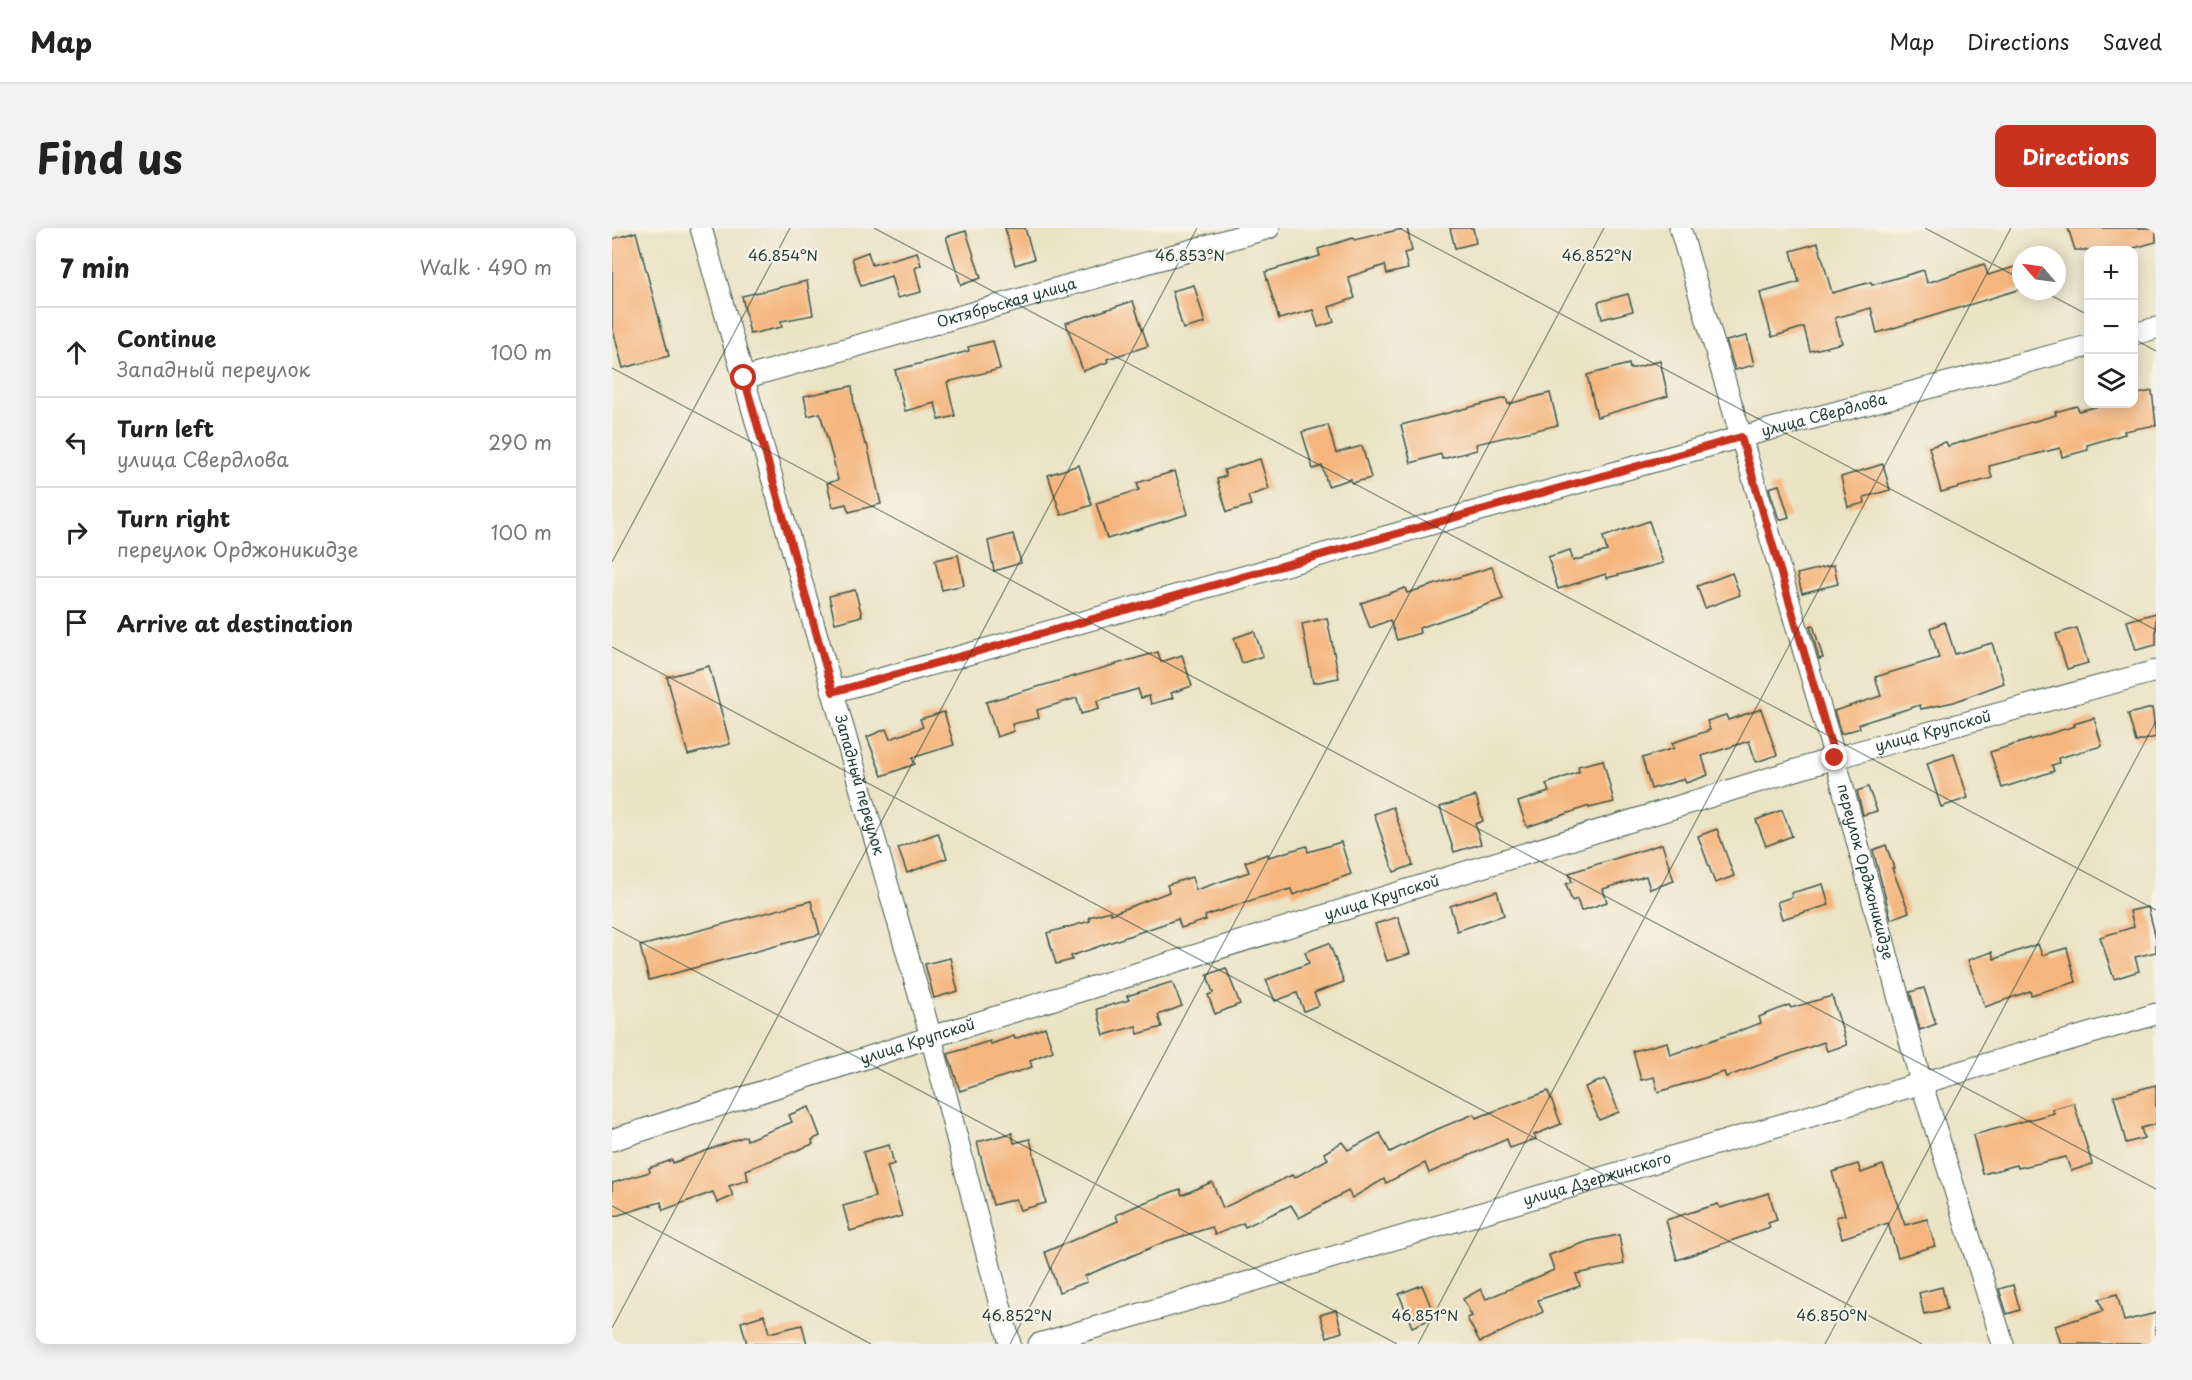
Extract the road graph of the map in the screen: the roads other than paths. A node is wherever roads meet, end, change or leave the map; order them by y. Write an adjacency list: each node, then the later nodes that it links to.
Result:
1 (701, 228): 7 (street, Западный переулок)
2 (1269, 228): 7 (street, Октябрьская улица)
3 (1680, 228): 8 (street, переулок Орджоникидзе)
4 (2156, 328): 5 (street)
5 (2138, 333)
6 (2084, 347): 8 (street, улица Свердлова)
7 (744, 378): 10 (street, Западный переулок)
8 (1741, 437): 10 (street, улица Свердлова); 11 (street, переулок Орджоникидзе)
9 (2156, 671): 11 (street, улица Крупской)
10 (833, 692): 13 (street, Западный переулок)
11 (1835, 758): 13 (street, улица Крупской); 14 (street, переулок Орджоникидзе)
12 (2156, 1014): 14 (street, улица Дзержинского)
13 (931, 1037): 15 (street, улица Крупской); 16 (street, Западный переулок)
14 (1921, 1082): 17 (street, улица Дзержинского); 18 (street, переулок Орджоникидзе)
15 (612, 1140)
16 (1010, 1344)
17 (1039, 1344)
18 (2003, 1344)

